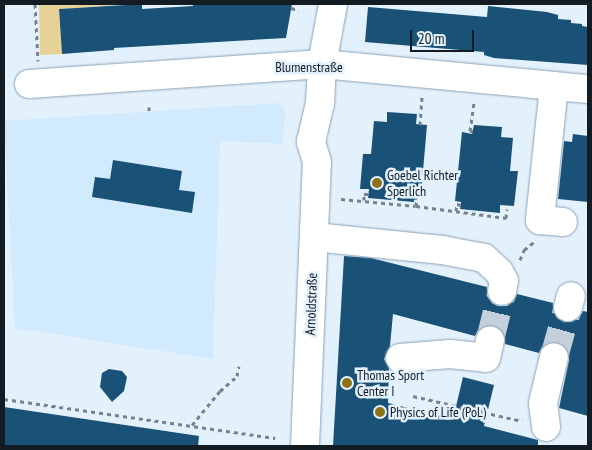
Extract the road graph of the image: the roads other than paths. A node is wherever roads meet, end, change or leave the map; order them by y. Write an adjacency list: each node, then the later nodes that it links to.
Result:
1 (332, 4): 2 (street, Arnoldstraße)
2 (322, 64): 3 (street, Blumenstraße); 4 (street, Blumenstraße); 7 (street, Arnoldstraße)
3 (33, 73)
4 (554, 86): 5 (street, Blumenstraße); 6 (street)
5 (588, 89)
6 (551, 221)
7 (314, 228): 8 (street); 9 (street); 14 (street, Arnoldstraße)
8 (437, 231)
9 (502, 291)
10 (490, 340): 12 (street)
11 (554, 357): 13 (street)
12 (400, 358)
13 (546, 427)
14 (305, 446)

